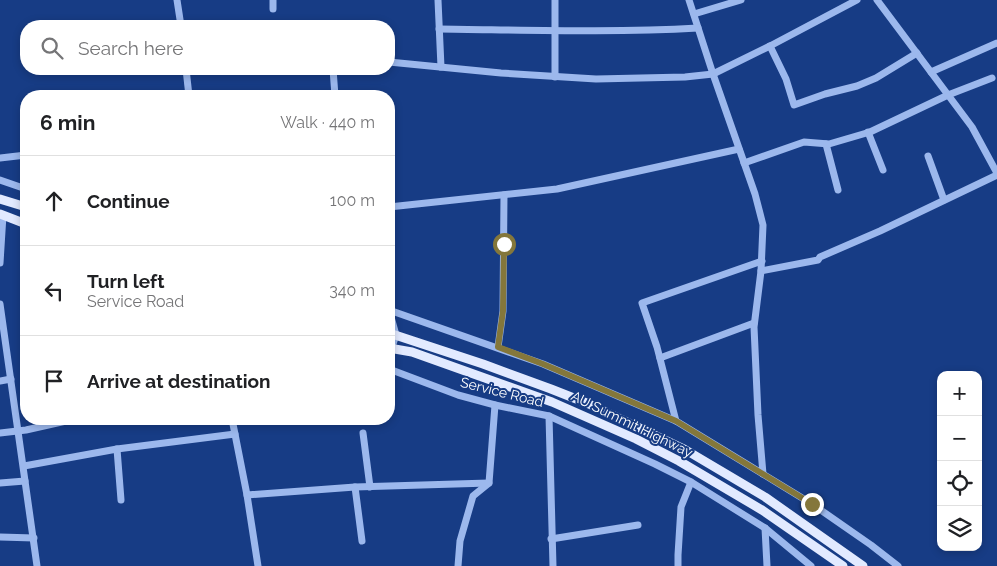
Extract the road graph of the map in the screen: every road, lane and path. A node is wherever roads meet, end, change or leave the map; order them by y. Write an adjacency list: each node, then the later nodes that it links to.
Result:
1 (177, 0): 11 (street)
2 (273, 0): 9 (street)
3 (438, 0): 13 (street)
4 (555, 0): 14 (street)
5 (689, 0): 10 (street)
6 (741, 0): 10 (street)
7 (857, 0): 16 (street)
8 (877, 0): 17 (street)
9 (273, 9)
10 (694, 14): 12 (street)
11 (179, 20)
12 (698, 28): 14 (street); 21 (street)
13 (439, 29): 14 (street); 19 (street)
14 (555, 31): 24 (street)
15 (997, 43): 20 (street)
16 (770, 46): 17 (street); 21 (street)
17 (917, 53): 20 (street)
18 (395, 63): 19 (street)
19 (441, 67): 24 (street)
20 (931, 72): 28 (street)
21 (713, 74): 24 (street); 31 (street)
22 (187, 75): 26 (street)
23 (333, 75): 27 (street)
24 (555, 76)
25 (992, 78): 28 (street)
26 (188, 90)
27 (335, 90)
28 (948, 95): 29 (street); 37 (street)
29 (868, 132): 30 (street); 36 (street)
30 (826, 144): 35 (street); 40 (street)
31 (739, 149): 35 (street); 41 (street)
32 (20, 156): 34 (street)
33 (928, 156): 43 (street)
34 (0, 158)
35 (744, 163): 48 (street)
36 (883, 170)
37 (997, 174): 43 (street)
38 (0, 180): 39 (street)
39 (20, 187)
40 (838, 190)
41 (504, 195): 45 (street); 55 (street)
42 (0, 199): 44 (main road)
43 (944, 200): 50 (street)
44 (20, 205)
45 (395, 206)
46 (1, 214): 47 (main road); 49 (street)
47 (20, 222)
48 (762, 261): 50 (street); 57 (street)
49 (0, 264)
50 (761, 272): 53 (street)
51 (0, 304): 59 (street)
52 (395, 312): 55 (street)
53 (754, 323): 57 (street); 72 (street)
54 (395, 335): 95 (main road, AU Summit Highway)
55 (498, 347): 63 (street)
56 (395, 351): 94 (main road, AU Summit Highway)
57 (660, 358): 63 (street)
58 (395, 371): 61 (street, Service Road)
59 (11, 379): 60 (street); 66 (street)
60 (0, 381)
61 (495, 405): 62 (street, Service Road); 76 (street)
62 (548, 416): 74 (street, Service Road); 85 (street)
63 (676, 421): 72 (street)
64 (48, 425): 66 (street)
65 (233, 425): 69 (street)
66 (18, 430): 67 (street); 71 (street)
67 (0, 433)
68 (363, 433): 78 (street)
69 (235, 434): 70 (street); 79 (street)
70 (116, 449): 71 (street); 80 (street)
71 (24, 466): 73 (street)
72 (763, 474): 96 (street)
73 (25, 481): 75 (street); 84 (street)
74 (691, 482): 82 (street, Service Road); 91 (street)
75 (0, 483)
76 (489, 483): 78 (street); 89 (street)
77 (356, 487): 78 (street); 79 (street); 86 (street)
78 (370, 487)
79 (247, 495): 88 (street)
80 (121, 500)
81 (638, 525): 85 (street)
82 (765, 528): 92 (street); 93 (street, Service Road)
83 (0, 537): 84 (street)
84 (34, 538): 87 (street)
85 (551, 539): 90 (street)
86 (362, 540)
87 (37, 566)
88 (258, 566)
89 (458, 566)
90 (553, 566)
91 (678, 566)
92 (768, 566)
93 (811, 566)
94 (843, 566)
95 (863, 566)
96 (898, 566)

